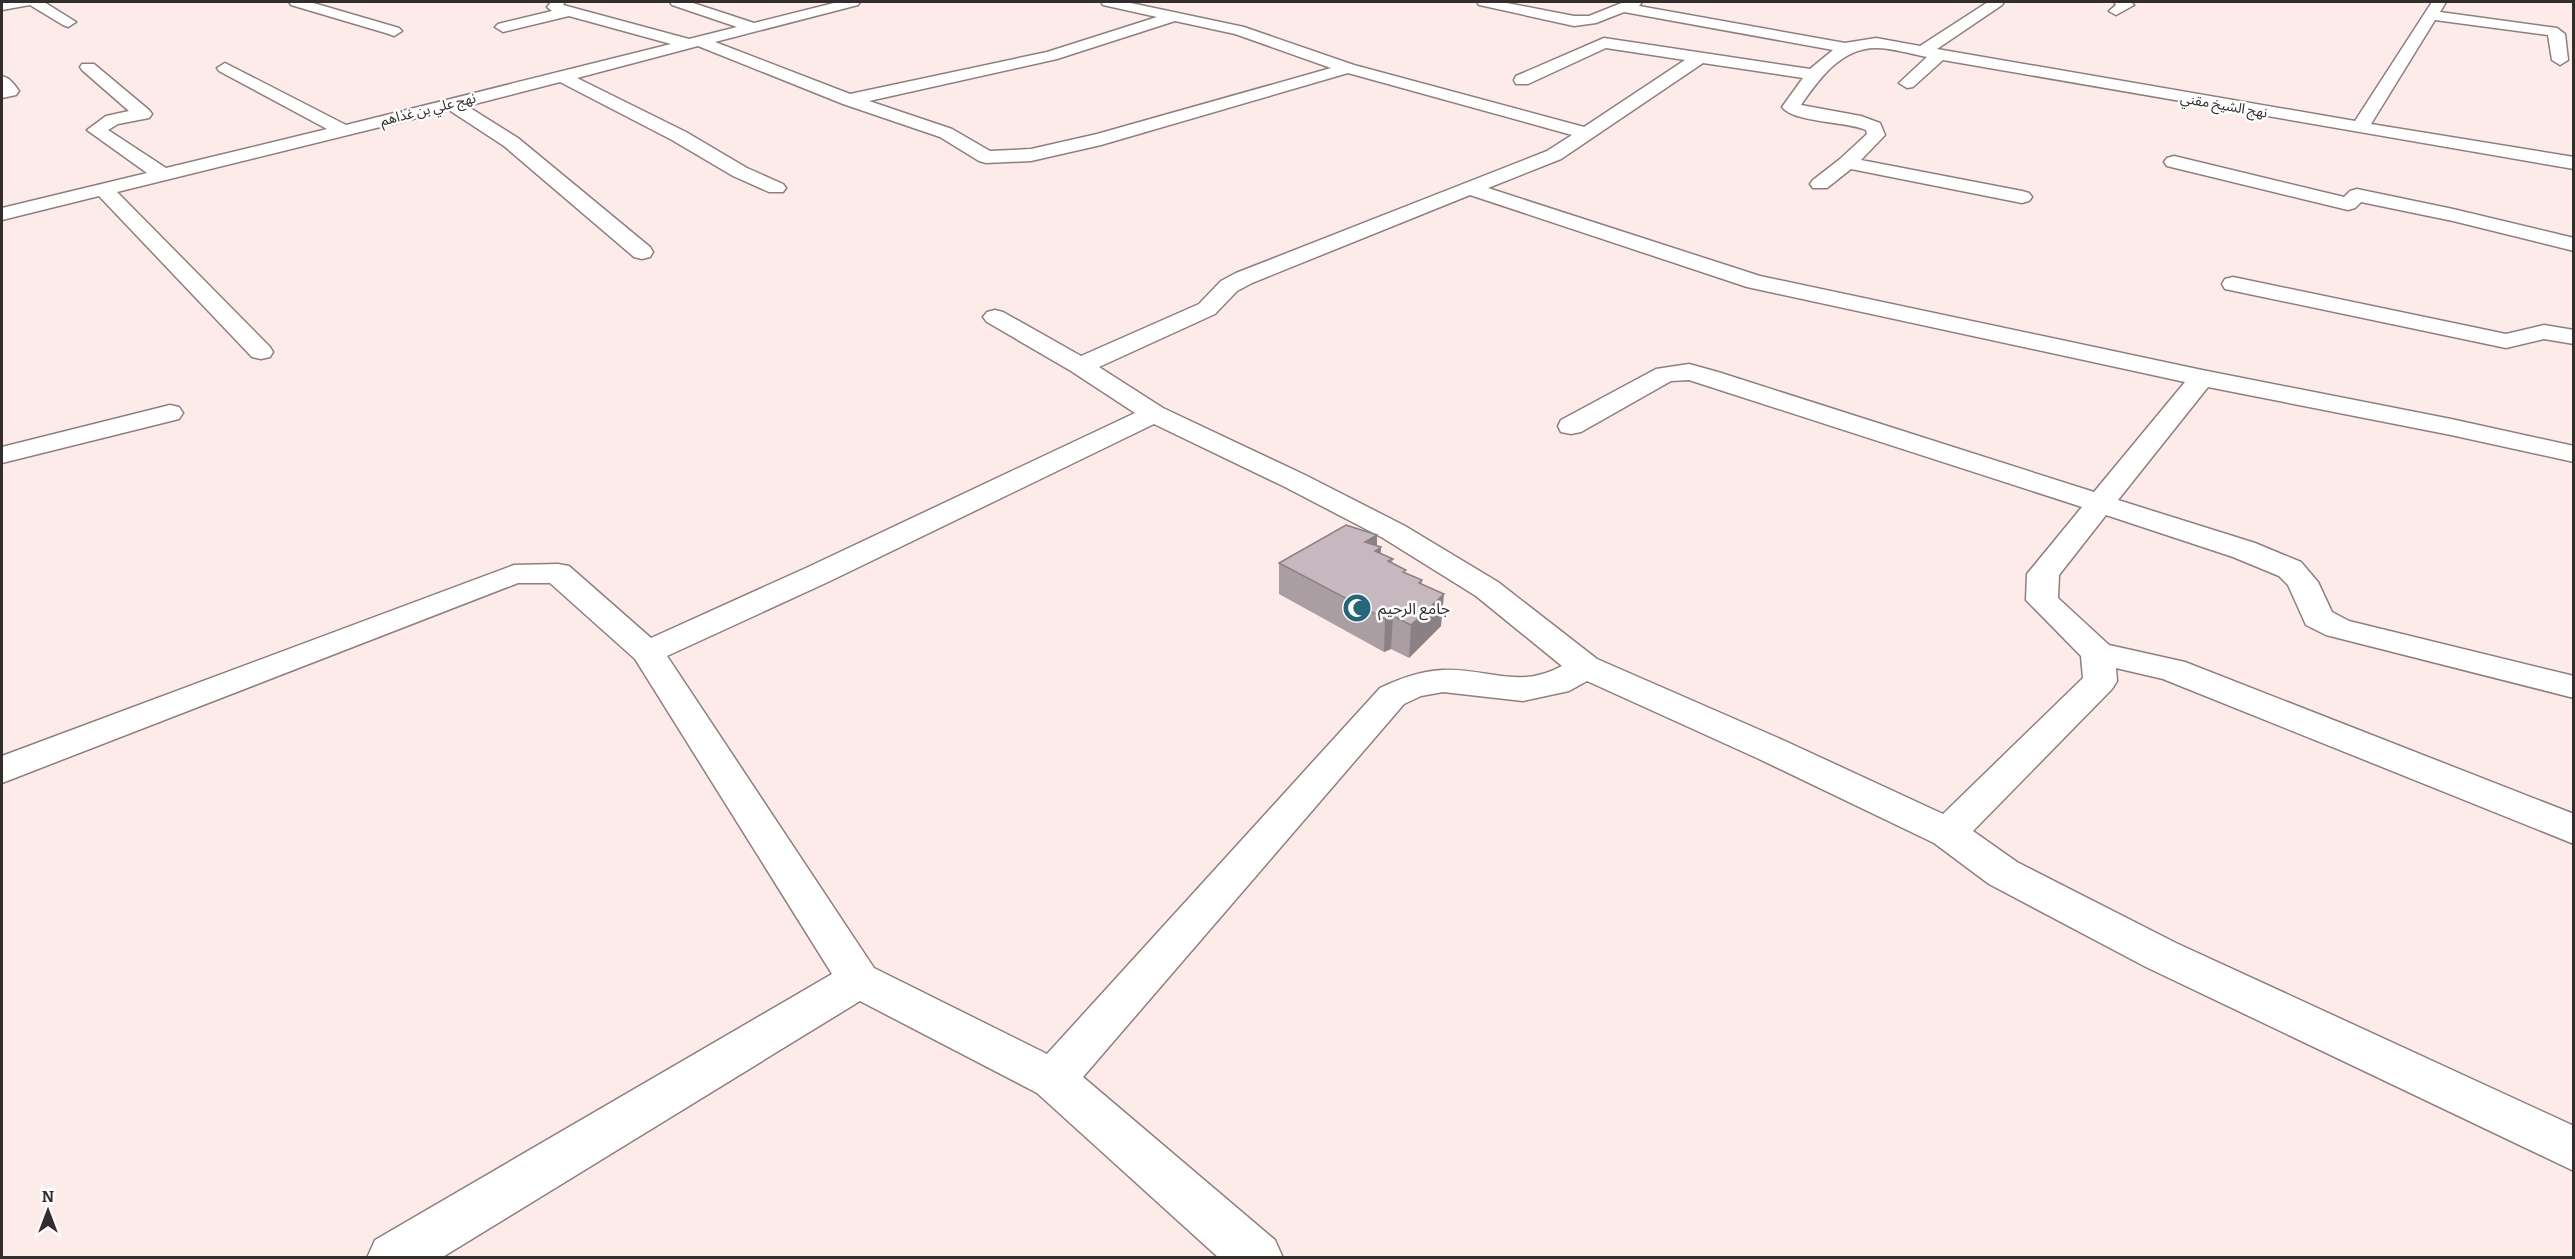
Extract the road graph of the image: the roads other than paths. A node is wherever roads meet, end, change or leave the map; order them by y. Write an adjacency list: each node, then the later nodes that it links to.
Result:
1 (26, 2): 11 (street)
2 (35, 2): 15 (street)
3 (296, 2): 18 (street)
4 (558, 2): 13 (street)
5 (677, 2): 17 (street)
6 (853, 2): 17 (street, نهج علي بن غذاهم)
7 (1108, 2): 14 (street)
8 (1484, 2): 10 (street)
9 (1997, 2): 21 (street)
10 (1629, 4): 20 (street)
11 (2, 6)
12 (2435, 8): 23 (street); 35 (street)
13 (570, 11): 16 (street); 19 (street)
14 (1175, 16): 26 (street); 33 (street)
15 (68, 22)
16 (503, 27)
17 (751, 27): 19 (street, نهج علي بن غذاهم)
18 (394, 31)
19 (693, 42): 28 (street, نهج علي بن غذاهم); 33 (street)
20 (1845, 48): 21 (street, نهج الشيخ مقني); 27 (street)
21 (1932, 52): 31 (street); 35 (street, نهج الشيخ مقني)
22 (1700, 58): 27 (street); 29 (street); 37 (street)
23 (2560, 60)
24 (88, 67): 41 (street)
25 (225, 68): 36 (street)
26 (1348, 68): 33 (street); 37 (street)
27 (1814, 75): 39 (street)
28 (561, 76): 34 (street, نهج علي بن غذاهم); 43 (street)
29 (1522, 80)
30 (2, 81): 32 (street)
31 (1907, 83)
32 (2, 93)
33 (849, 100)
34 (452, 104): 36 (street, نهج علي بن غذاهم); 49 (street)
35 (2359, 128): 40 (street, نهج الشيخ مقني)
36 (342, 130): 41 (street, نهج علي بن غذاهم)
37 (1586, 133): 44 (street)
38 (2174, 162): 48 (street)
39 (1847, 163): 42 (street); 46 (street)
40 (2574, 163)
41 (163, 175): 45 (street, نهج علي بن غذاهم)
42 (1820, 184)
43 (776, 188)
44 (1468, 188): 54 (street); 55 (street)
45 (103, 189): 47 (street, نهج علي بن غذاهم); 53 (street)
46 (2022, 197)
47 (2, 214)
48 (2574, 245)
49 (642, 252)
50 (2233, 284): 52 (street)
51 (995, 316): 54 (street)
52 (2574, 337)
53 (261, 352)
54 (1080, 366): 57 (street)
55 (2202, 378): 59 (street); 61 (street)
56 (170, 413): 60 (street)
57 (1154, 414): 62 (street); 64 (street)
58 (1571, 426): 61 (street)
59 (2574, 454)
60 (2, 455)
61 (2102, 502): 63 (street); 65 (street)
62 (647, 652): 66 (street); 69 (street)
63 (2098, 653): 67 (street); 68 (street)
64 (1585, 667): 68 (street); 70 (street)
65 (2574, 687)
66 (2, 771)
67 (2574, 830)
68 (1948, 833): 71 (street)
69 (859, 980): 70 (street); 72 (street)
70 (1053, 1079): 73 (street)
71 (2574, 1149)
72 (393, 1257)
73 (1257, 1257)

